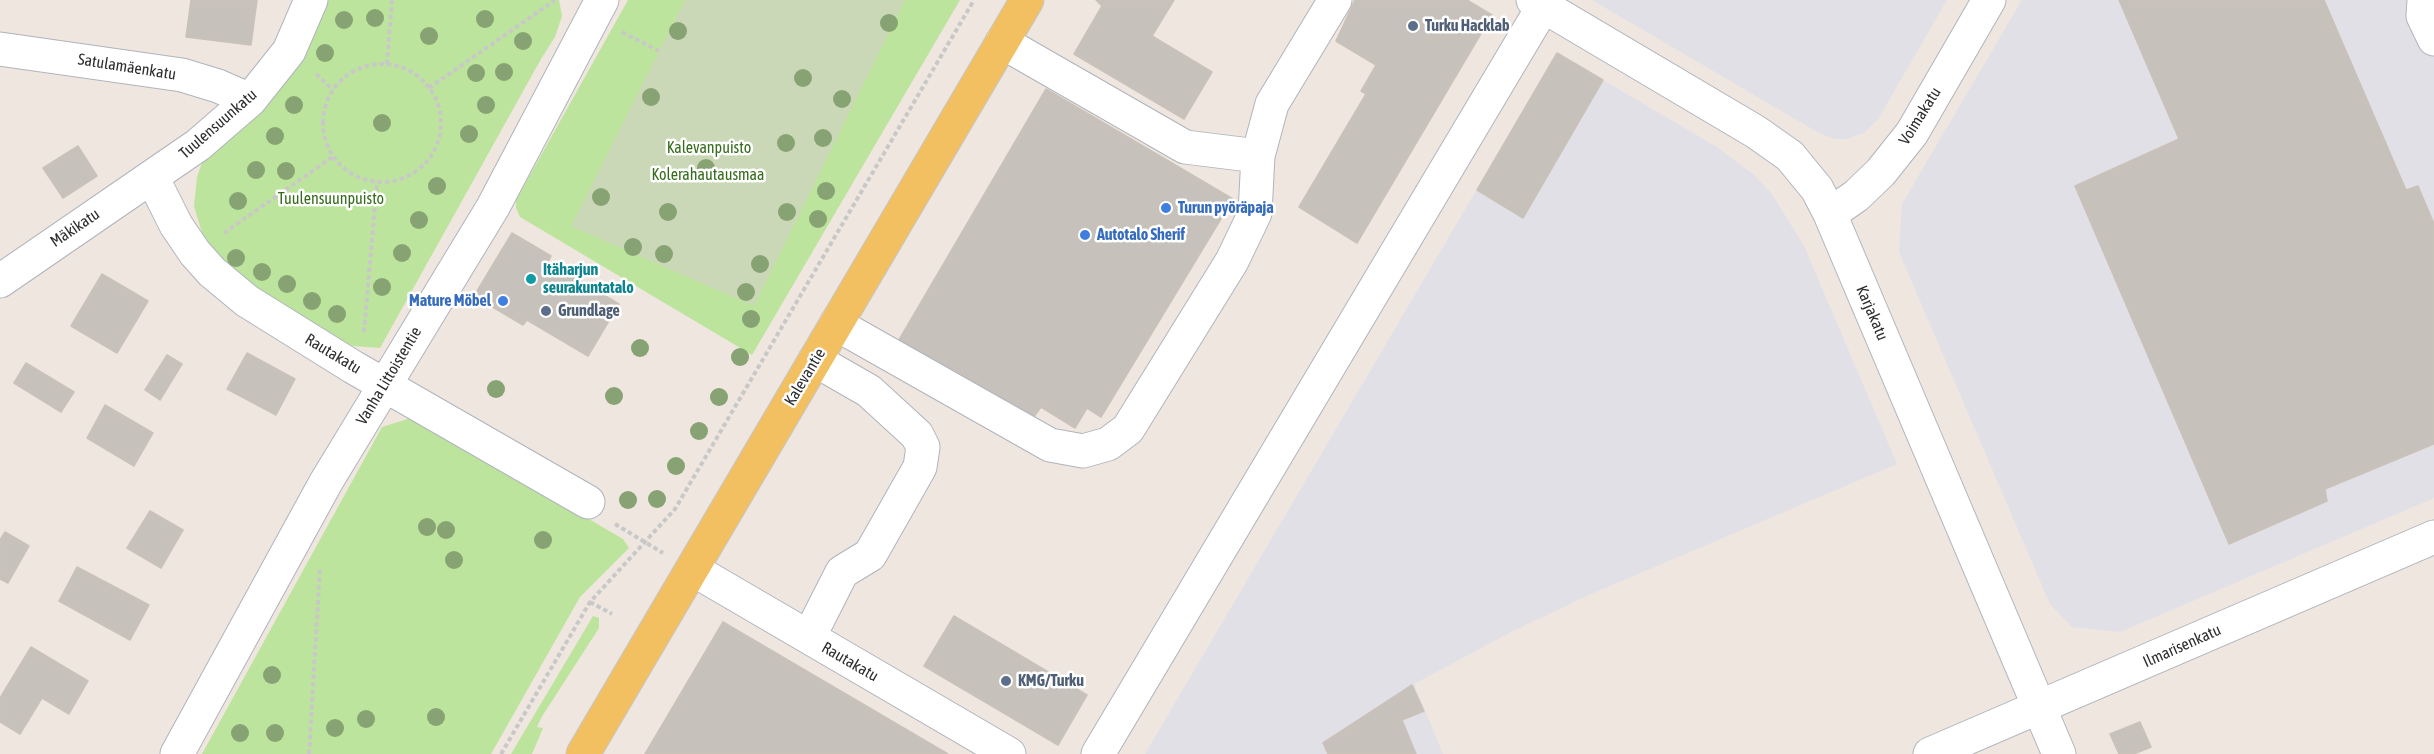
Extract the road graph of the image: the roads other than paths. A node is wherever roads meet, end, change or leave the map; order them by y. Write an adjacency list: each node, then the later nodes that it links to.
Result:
1 (311, 0): 11 (street, Tuulensuunkatu)
2 (602, 0): 18 (street, Vanha Littoistentie)
3 (1027, 0): 9 (main road, Kalevantie)
4 (1335, 0): 12 (street)
5 (1989, 0): 14 (street, Voimakatu)
6 (2424, 0): 8 (street)
7 (1541, 2): 14 (street, Karjakatu); 27 (street)
8 (2434, 39)
9 (1002, 42): 12 (street); 16 (main road, Kalevantie)
10 (0, 49): 11 (street, Satulamäenkatu)
11 (250, 100): 13 (street, Tuulensuunkatu)
12 (1258, 156): 16 (street)
13 (152, 177): 15 (street, Mäkikatu); 18 (street, Rautakatu)
14 (1830, 214): 23 (street, Karjakatu)
15 (0, 281)
16 (836, 324): 17 (main road, Kalevantie)
17 (815, 360): 21 (main road, Kalevantie); 22 (street)
18 (384, 384): 19 (street, Rautakatu); 24 (street, Vanha Littoistentie)
19 (588, 502)
20 (2434, 537): 23 (street, Ilmarisenkatu)
21 (692, 569): 22 (street, Rautakatu); 25 (main road, Kalevantie)
22 (809, 637): 26 (street, Rautakatu)
23 (2038, 708): 28 (street, Ilmarisenkatu); 29 (street, Karjakatu)
24 (177, 754)
25 (583, 754)
26 (1009, 754)
27 (1098, 754)
28 (1930, 754)
29 (2059, 754)

